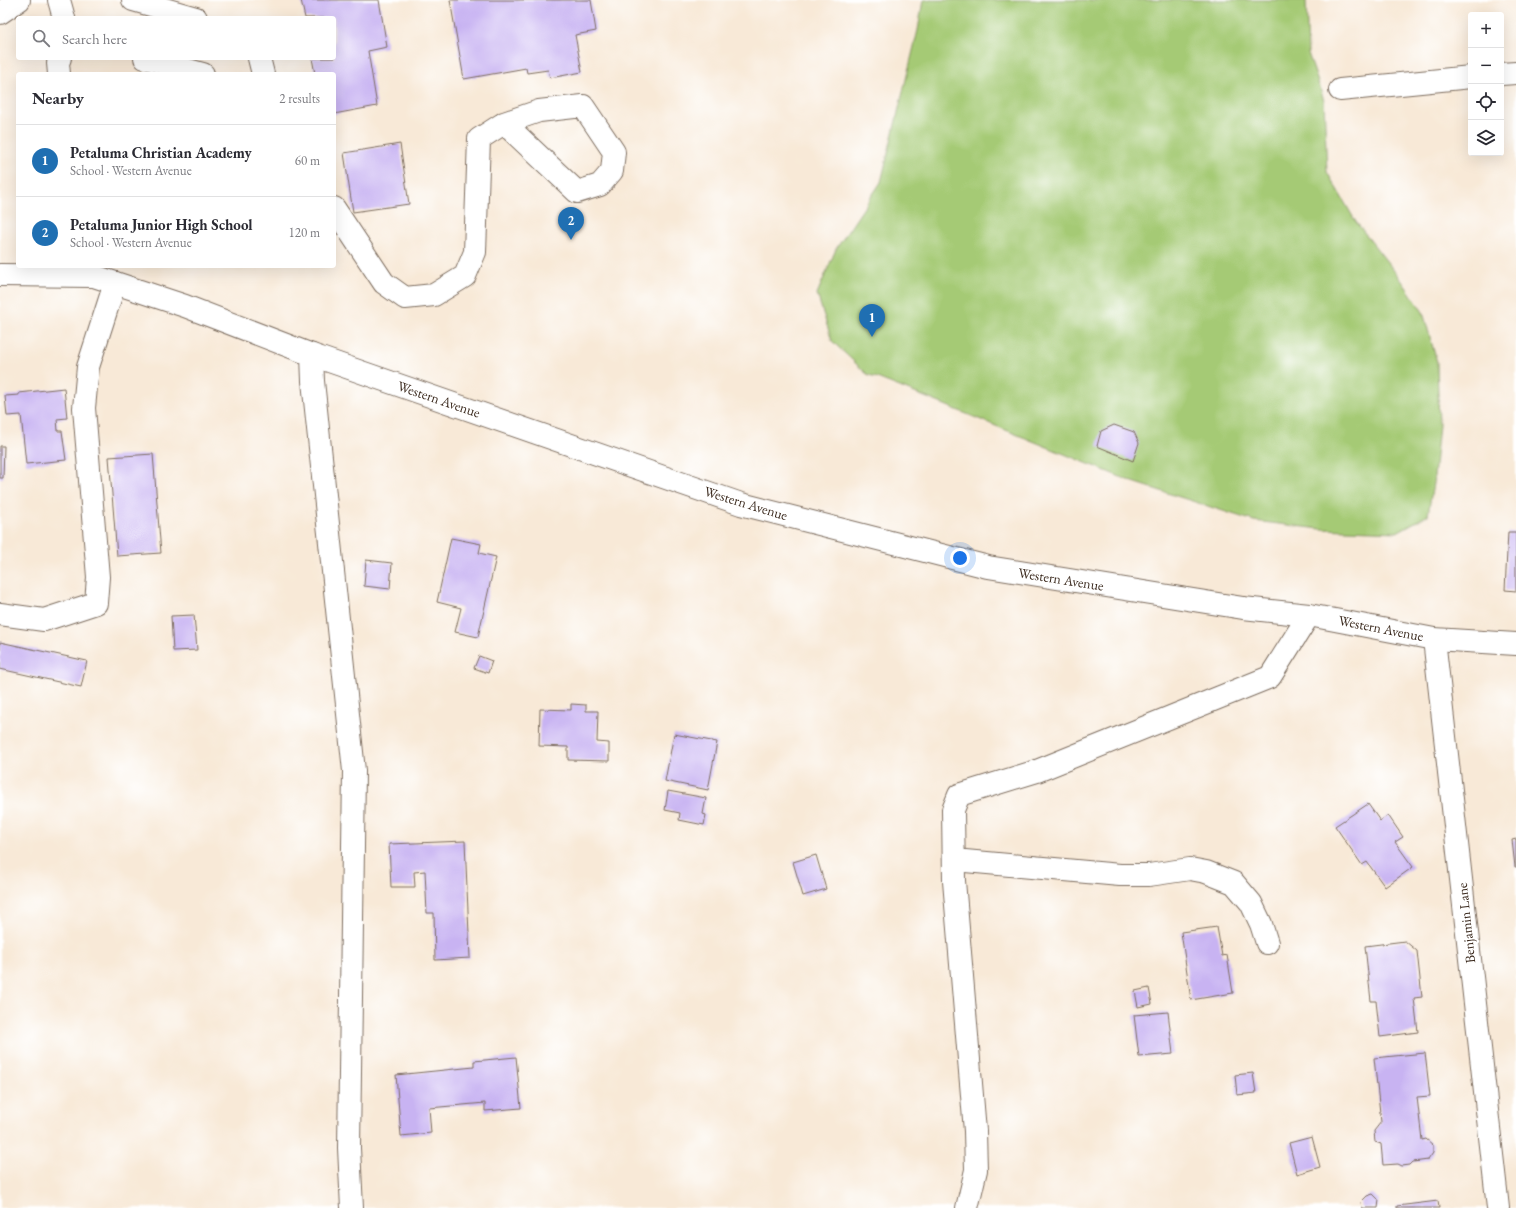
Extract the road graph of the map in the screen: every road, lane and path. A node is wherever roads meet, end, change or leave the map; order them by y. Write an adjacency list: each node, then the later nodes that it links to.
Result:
1 (19, 0): 4 (street)
2 (59, 0): 5 (street)
3 (133, 0): 6 (street)
4 (0, 13)
5 (63, 16)
6 (189, 16)
7 (59, 60): 10 (street)
8 (152, 60): 11 (street)
9 (260, 60): 12 (street)
10 (59, 72)
11 (197, 72)
12 (262, 72)
13 (1516, 73): 14 (street)
14 (1504, 74)
15 (1468, 77): 16 (street)
16 (1340, 90)
17 (504, 123): 17 (street); 18 (street)
18 (336, 211)
19 (0, 275): 20 (street, Western Avenue)
20 (114, 282): 21 (street, Western Avenue); 22 (street)
21 (312, 355): 23 (street, Western Avenue); 28 (street)
22 (0, 614)
23 (1309, 615): 24 (street, Western Avenue); 26 (street)
24 (1434, 639): 25 (street, Western Avenue); 30 (street, Benjamin Lane)
25 (1516, 644)
26 (954, 860): 27 (street); 29 (street)
27 (1267, 943)
28 (352, 1208)
29 (966, 1208)
30 (1498, 1208)

